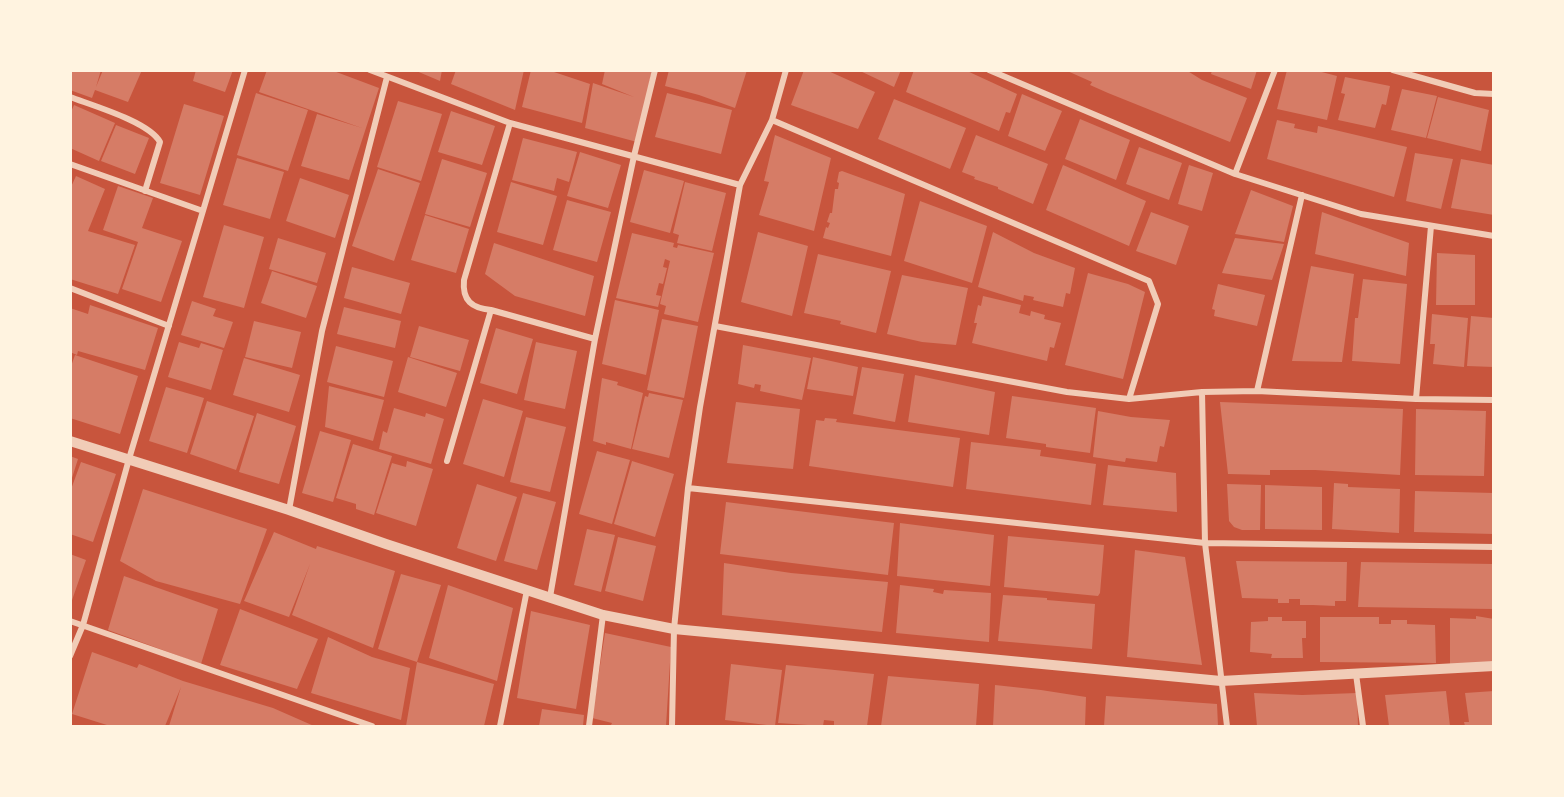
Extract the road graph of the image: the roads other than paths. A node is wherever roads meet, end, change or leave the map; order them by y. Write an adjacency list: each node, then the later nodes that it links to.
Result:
1 (245, 70): 19 (street)
2 (370, 70): 8 (street)
3 (656, 70): 13 (street)
4 (786, 70): 11 (street)
5 (989, 70): 15 (street)
6 (1275, 70): 15 (street)
7 (1393, 70): 9 (street)
8 (387, 78): 12 (street); 36 (street)
9 (1494, 94)
10 (70, 97): 17 (street)
11 (772, 120): 16 (street); 29 (street)
12 (510, 123): 13 (street); 23 (street)
13 (634, 156): 16 (street); 26 (street)
14 (70, 164): 17 (street)
15 (1235, 174): 18 (street)
16 (740, 185): 25 (street)
17 (145, 192): 19 (street)
18 (1302, 195): 20 (street); 27 (street)
19 (203, 211): 24 (street)
20 (1431, 226): 21 (street); 30 (street)
21 (1494, 236)
22 (70, 288): 24 (street)
23 (491, 310): 26 (street); 34 (street)
24 (170, 326): 33 (street)
25 (715, 326): 29 (street); 35 (street)
26 (595, 339): 40 (street)
27 (1257, 391): 28 (street); 30 (street)
28 (1202, 392): 29 (street); 37 (street)
29 (1129, 399)
30 (1416, 399): 31 (street)
31 (1494, 400)
32 (70, 441): 33 (street)
33 (129, 459): 36 (street); 43 (street)
34 (447, 461)
35 (688, 488): 37 (street); 44 (street)
36 (289, 510): 39 (street)
37 (1205, 543): 38 (street); 48 (street)
38 (1494, 547)
39 (527, 590): 40 (street); 50 (street)
40 (550, 597): 41 (street)
41 (603, 615): 44 (street); 51 (street)
42 (70, 621): 43 (street)
43 (83, 625): 45 (street); 49 (street)
44 (674, 629): 48 (street); 52 (street)
45 (70, 656)
46 (1494, 666): 47 (street)
47 (1356, 674): 48 (street); 54 (street)
48 (1221, 681): 53 (street)
49 (372, 726)
50 (500, 726)
51 (589, 726)
52 (672, 726)
53 (1227, 726)
54 (1363, 726)

